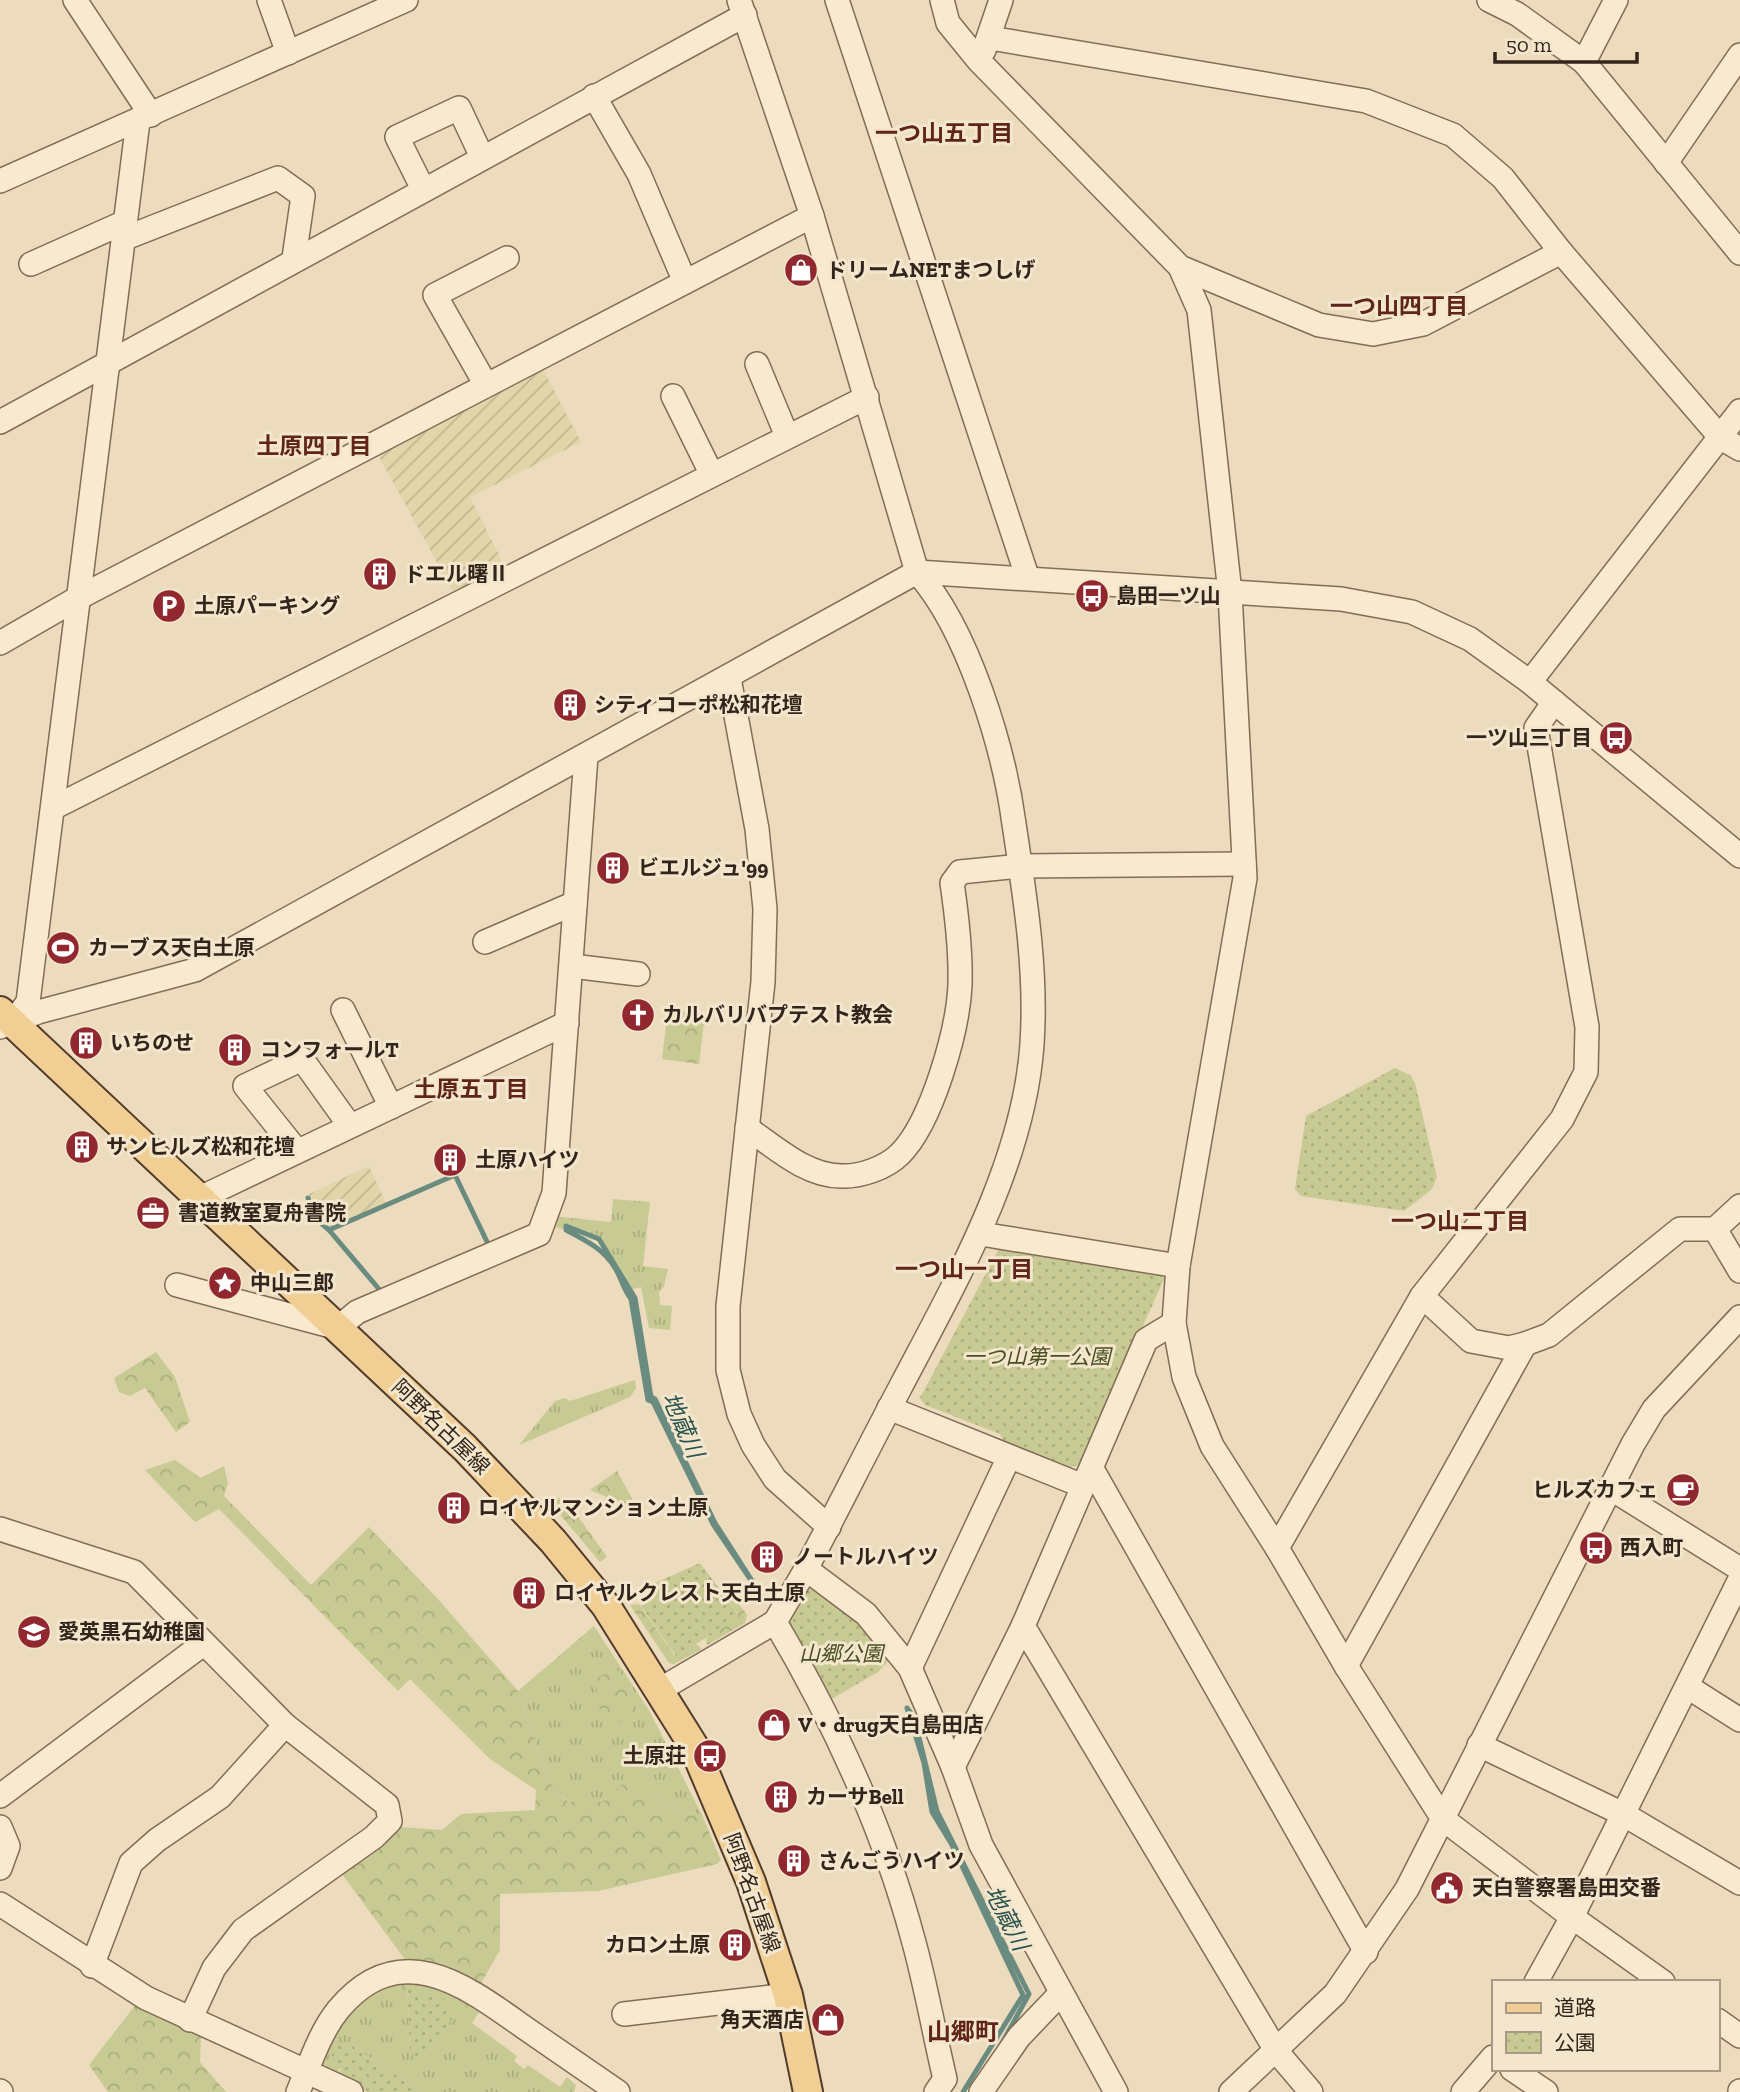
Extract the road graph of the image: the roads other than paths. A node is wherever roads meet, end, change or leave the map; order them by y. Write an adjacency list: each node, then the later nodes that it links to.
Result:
1 (75, 0): 16 (street)
2 (269, 0): 11 (street)
3 (406, 0): 11 (street)
4 (837, 0): 41 (street)
5 (942, 0): 13 (street)
6 (1001, 0): 10 (street)
7 (1489, 0): 14 (street)
8 (1616, 0): 14 (street)
9 (742, 7): 15 (street); 21 (street)
10 (990, 38): 13 (street); 24 (street)
11 (288, 52): 16 (street)
12 (1740, 55): 18 (street)
13 (979, 61): 28 (street)
14 (1584, 62): 18 (street)
15 (594, 96): 17 (street); 29 (street)
16 (145, 118): 19 (street); 22 (street)
17 (482, 157): 20 (street); 20 (street)
18 (1666, 163): 23 (street)
19 (0, 181)
20 (423, 189): 25 (street)
21 (812, 216): 29 (street); 34 (street)
22 (124, 230): 25 (street); 27 (street); 30 (street)
23 (1737, 239)
24 (1561, 252): 28 (street); 38 (street)
25 (294, 258): 30 (street)
26 (507, 258): 32 (street)
27 (31, 264)
28 (1180, 267): 42 (street)
29 (685, 282): 32 (street)
30 (108, 363): 36 (street); 43 (street)
31 (757, 365): 37 (street)
32 (486, 385): 43 (street)
33 (673, 397): 39 (street)
34 (867, 397): 37 (street); 40 (street)
35 (1740, 411): 38 (street)
36 (2, 417)
37 (787, 436): 39 (street)
38 (1730, 444): 46 (street)
39 (711, 473): 49 (street)
40 (917, 572): 41 (street); 45 (street); 52 (street)
41 (1027, 576): 42 (street)
42 (1230, 593): 46 (street); 51 (street)
43 (78, 598): 44 (street); 49 (street)
44 (0, 643)
45 (729, 678): 48 (street); 62 (street)
46 (1530, 682): 47 (street)
47 (1554, 702): 50 (street); 71 (street)
48 (586, 755): 53 (street); 58 (street)
49 (54, 808): 58 (street)
50 (1740, 856)
51 (1244, 864): 52 (street); 68 (street)
52 (1020, 866): 62 (street); 67 (street)
53 (576, 903): 54 (street); 55 (street)
54 (485, 942)
55 (572, 966): 56 (street); 59 (street)
56 (638, 974)
57 (342, 1010): 60 (street)
58 (4, 1021): 64 (main road, 阿野名古屋線)
59 (567, 1023): 60 (street); 74 (street)
60 (391, 1107): 61 (street)
61 (349, 1126): 63 (street); 63 (street)
62 (747, 1128): 80 (street)
63 (298, 1151): 64 (street)
64 (198, 1199): 74 (main road, 阿野名古屋線)
65 (1740, 1206): 66 (street)
66 (1715, 1230): 69 (street); 75 (street)
67 (981, 1234): 68 (street); 76 (street)
68 (1178, 1266): 73 (street)
69 (1740, 1271)
70 (177, 1285): 74 (street)
71 (1422, 1296): 75 (street); 82 (street)
72 (1740, 1317): 79 (street)
73 (1174, 1323): 78 (street); 82 (street)
74 (338, 1328): 92 (main road, 阿野名古屋線)
75 (1525, 1345): 89 (street)
76 (889, 1408): 77 (street); 80 (street)
77 (1009, 1457): 78 (street); 90 (street)
78 (1088, 1477): 87 (street); 105 (street)
79 (1610, 1488): 84 (street); 95 (street)
80 (829, 1527): 83 (street)
81 (0, 1529): 88 (street)
82 (1277, 1548): 89 (street)
83 (806, 1569): 86 (street); 90 (street)
84 (1740, 1569)
85 (1740, 1579): 91 (street)
86 (775, 1622): 92 (street); 122 (street)
87 (1023, 1626): 96 (street); 115 (street)
88 (203, 1644): 94 (street); 97 (street)
89 (1346, 1667): 99 (street)
90 (910, 1668): 96 (street)
91 (1688, 1687): 93 (street); 98 (street)
92 (661, 1689): 110 (main road, 阿野名古屋線)
93 (1740, 1720)
94 (285, 1725): 106 (street); 112 (street)
95 (1479, 1745): 98 (street); 99 (street)
96 (953, 1767): 109 (street)
97 (0, 1796)
98 (1623, 1814): 102 (street); 104 (street)
99 (1443, 1819): 104 (street); 105 (street)
100 (0, 1827): 101 (street)
101 (0, 1868)
102 (1740, 1883)
103 (0, 1904): 106 (street)
104 (1572, 1917): 107 (street); 108 (street)
105 (1366, 1952): 115 (street)
106 (92, 1966): 112 (street)
107 (1537, 1980)
108 (1660, 1980)
109 (1061, 1993): 123 (street); 124 (street)
110 (788, 1995): 111 (street); 121 (main road, 阿野名古屋線)
111 (624, 2014)
112 (190, 2020): 118 (street)
113 (1719, 2021): 114 (street)
114 (1740, 2036)
115 (1277, 2052): 125 (street); 126 (street)
116 (1492, 2058): 127 (street)
117 (1515, 2071): 128 (street)
118 (302, 2082): 119 (street); 120 (street)
119 (351, 2092)
120 (618, 2092)
121 (808, 2092)
122 (936, 2092)
123 (981, 2092)
124 (1116, 2092)
125 (1231, 2092)
126 (1311, 2092)
127 (1463, 2092)
128 (1546, 2092)

